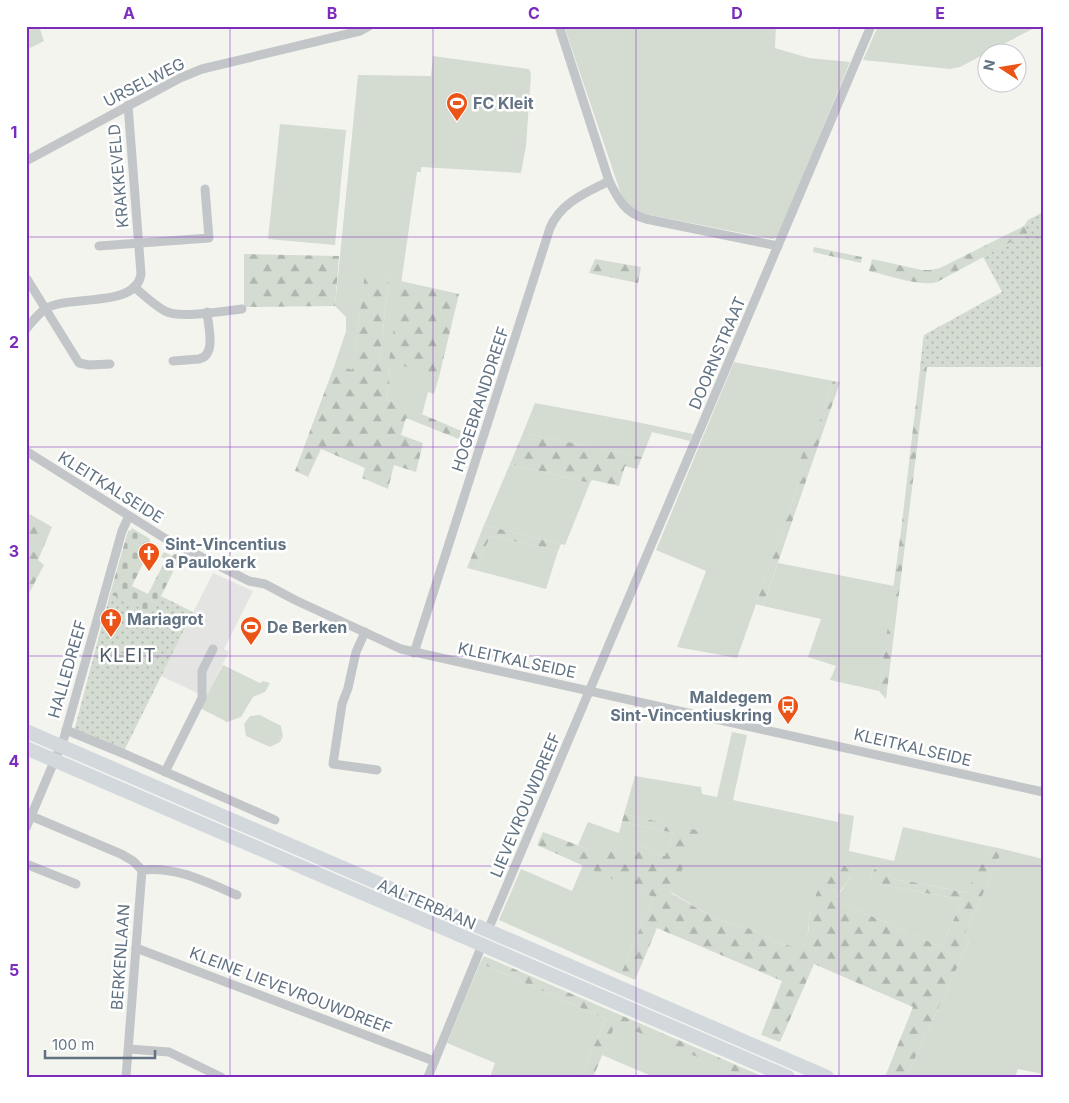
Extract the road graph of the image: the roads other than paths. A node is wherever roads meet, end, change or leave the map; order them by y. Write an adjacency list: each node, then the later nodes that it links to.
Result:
1 (369, 26): 4 (street, URSELWEG)
2 (559, 26): 6 (street)
3 (871, 26): 10 (street, DOORNSTRAAT)
4 (128, 106): 5 (street, URSELWEG); 8 (street, KRAKKEVELD)
5 (26, 161)
6 (609, 181): 10 (street); 23 (street, HOGEBRANDDREEF)
7 (205, 189): 8 (street, KRAKKEVELD)
8 (139, 243): 9 (street, KRAKKEVELD); 12 (street, KRAKKEVELD)
9 (100, 246)
10 (778, 246): 24 (street, DOORNSTRAAT)
11 (27, 279): 13 (street)
12 (134, 287): 13 (street); 15 (street)
13 (45, 309): 16 (street); 18 (street)
14 (242, 309): 15 (street)
15 (207, 312): 17 (street)
16 (26, 329)
17 (173, 361)
18 (110, 364)
19 (26, 451): 20 (street, KLEITKALSEIDE)
20 (129, 516): 21 (street, KLEITKALSEIDE); 25 (street, HALLEDREEF)
21 (365, 632): 23 (street, KLEITKALSEIDE); 30 (street)
22 (213, 649): 31 (street)
23 (414, 653): 24 (street, KLEITKALSEIDE)
24 (590, 691): 32 (street, KLEITKALSEIDE); 40 (street, LIEVEVROUWDREEF)
25 (66, 730): 27 (street, HALLEDREEF); 31 (street)
26 (26, 731): 27 (highway, AALTERBAAN)
27 (61, 746): 29 (street, HALLEDREEF); 40 (highway, AALTERBAAN)
28 (26, 748): 29 (highway, AALTERBAAN)
29 (54, 760): 33 (street, HALLEDREEF); 41 (highway, AALTERBAAN)
30 (376, 770)
31 (165, 772): 34 (street)
32 (1043, 792)
33 (31, 816): 35 (street, HALLEDREEF); 37 (street)
34 (275, 820)
35 (26, 828)
36 (26, 864): 38 (street)
37 (142, 870): 39 (street); 42 (street, BERKENLAAN)
38 (76, 884)
39 (237, 895)
40 (488, 930): 49 (highway, AALTERBAAN)
41 (482, 945): 44 (street); 48 (highway, AALTERBAAN)
42 (136, 948): 43 (street, BERKENLAAN); 44 (street, KLEINE LIEVEVROUWDREEF)
43 (128, 1049): 45 (street, BERKENLAAN); 46 (street)
44 (434, 1061): 47 (street)
45 (126, 1077)
46 (221, 1077)
47 (428, 1077)
48 (788, 1077)
49 (827, 1077)

